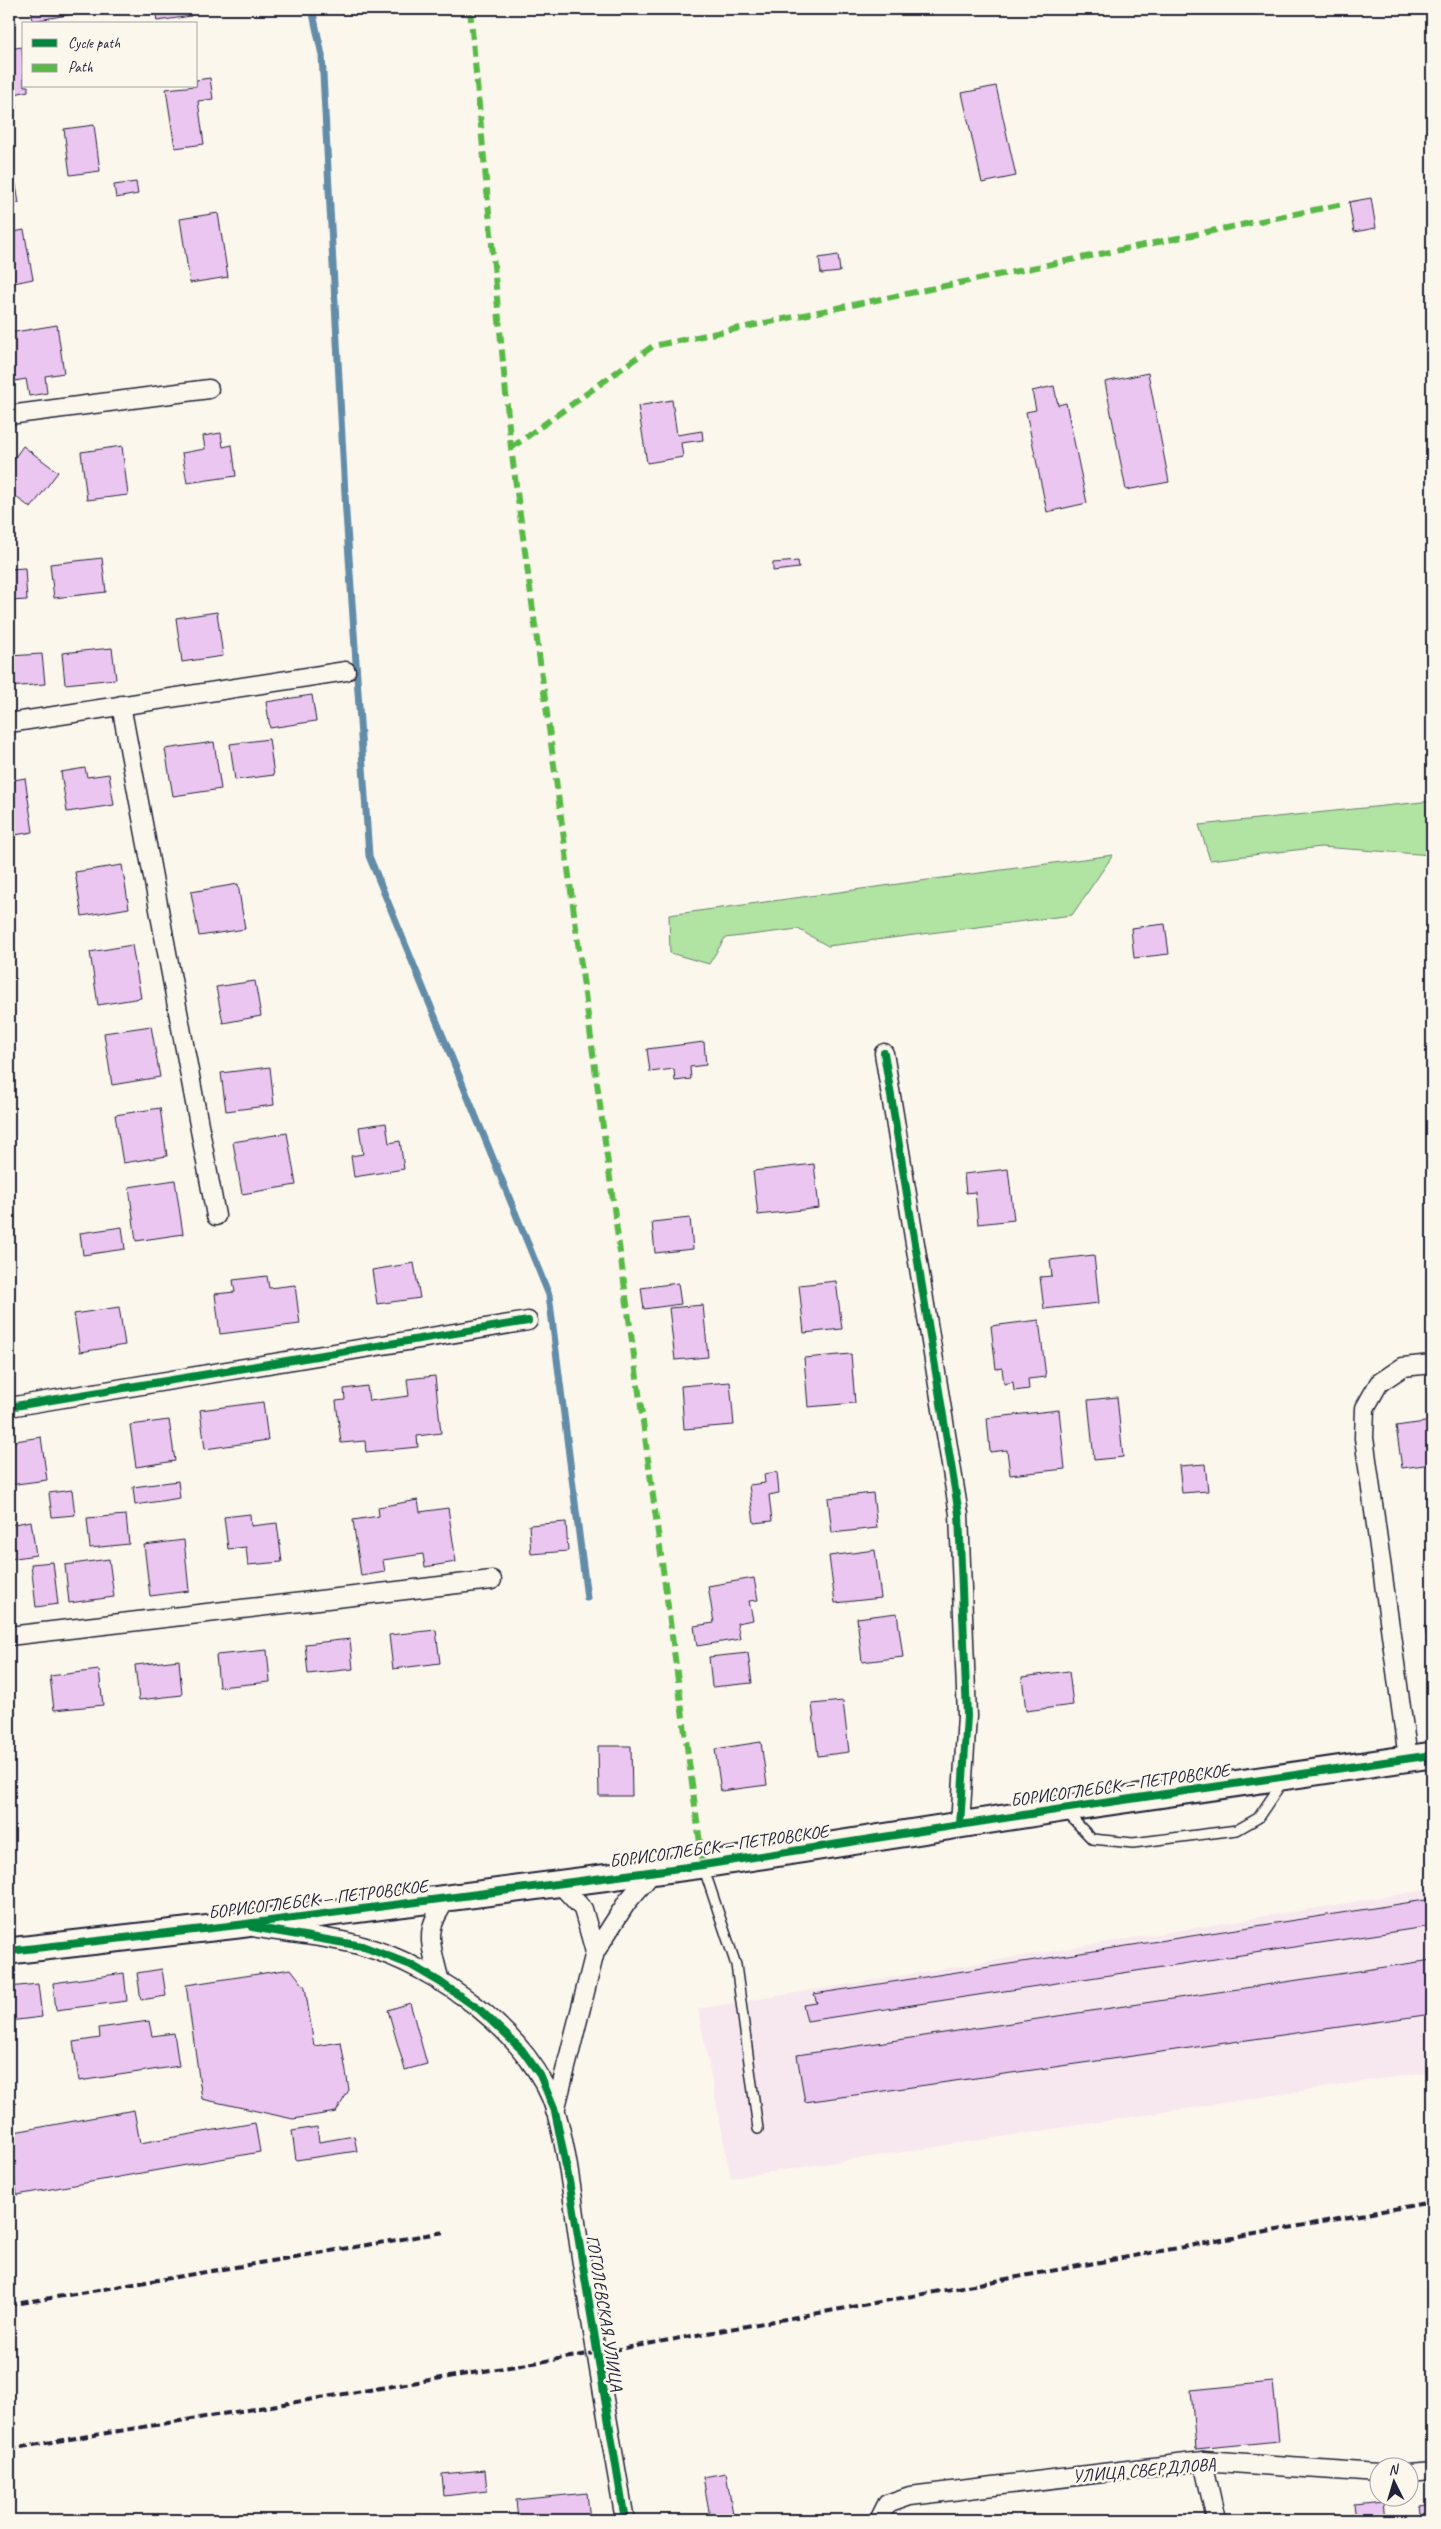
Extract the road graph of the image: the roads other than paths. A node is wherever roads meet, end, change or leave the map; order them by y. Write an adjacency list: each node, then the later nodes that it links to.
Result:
1 (209, 389): 2 (street)
2 (9, 415)
3 (346, 671): 4 (street)
4 (121, 705): 5 (street); 7 (street)
5 (9, 723)
6 (884, 1053): 16 (street)
7 (216, 1216)
8 (528, 1321): 10 (street)
9 (1432, 1364): 13 (street)
10 (9, 1407)
11 (492, 1580): 12 (street)
12 (9, 1636)
13 (1420, 1756): 14 (street, БОРИСОГЛЕБСК — ПЕТРОВСКОЕ)
14 (1286, 1776): 15 (street, БОРИСОГЛЕБСК — ПЕТРОВСКОЕ); 15 (lane)
15 (1062, 1809): 16 (street, БОРИСОГЛЕБСК — ПЕТРОВСКОЕ)
16 (960, 1825): 17 (street, БОРИСОГЛЕБСК — ПЕТРОВСКОЕ)
17 (703, 1866): 18 (street, БОРИСОГЛЕБСК — ПЕТРОВСКОЕ); 26 (lane)
18 (653, 1872): 19 (street, БОРИСОГЛЕБСК — ПЕТРОВСКОЕ); 23 (street)
19 (560, 1884): 20 (street, БОРИСОГЛЕБСК — ПЕТРОВСКОЕ); 23 (street)
20 (448, 1898): 21 (street, БОРИСОГЛЕБСК — ПЕТРОВСКОЕ); 24 (street)
21 (238, 1925): 22 (street, БОРИСОГЛЕБСК — ПЕТРОВСКОЕ); 24 (street)
22 (9, 1951)
23 (595, 1952): 25 (street)
24 (440, 1982): 25 (street)
25 (556, 2112): 31 (street, ГОГОЛЕВСКАЯ УЛИЦА)
26 (758, 2130)
27 (1203, 2462): 29 (street, УЛИЦА СВЕРДЛОВА); 32 (street, УЛИЦА СВЕРДЛОВА); 33 (street)
28 (1432, 2471): 30 (street)
29 (1368, 2472)
30 (1418, 2472)
31 (625, 2520)
32 (879, 2520)
33 (1216, 2520)

